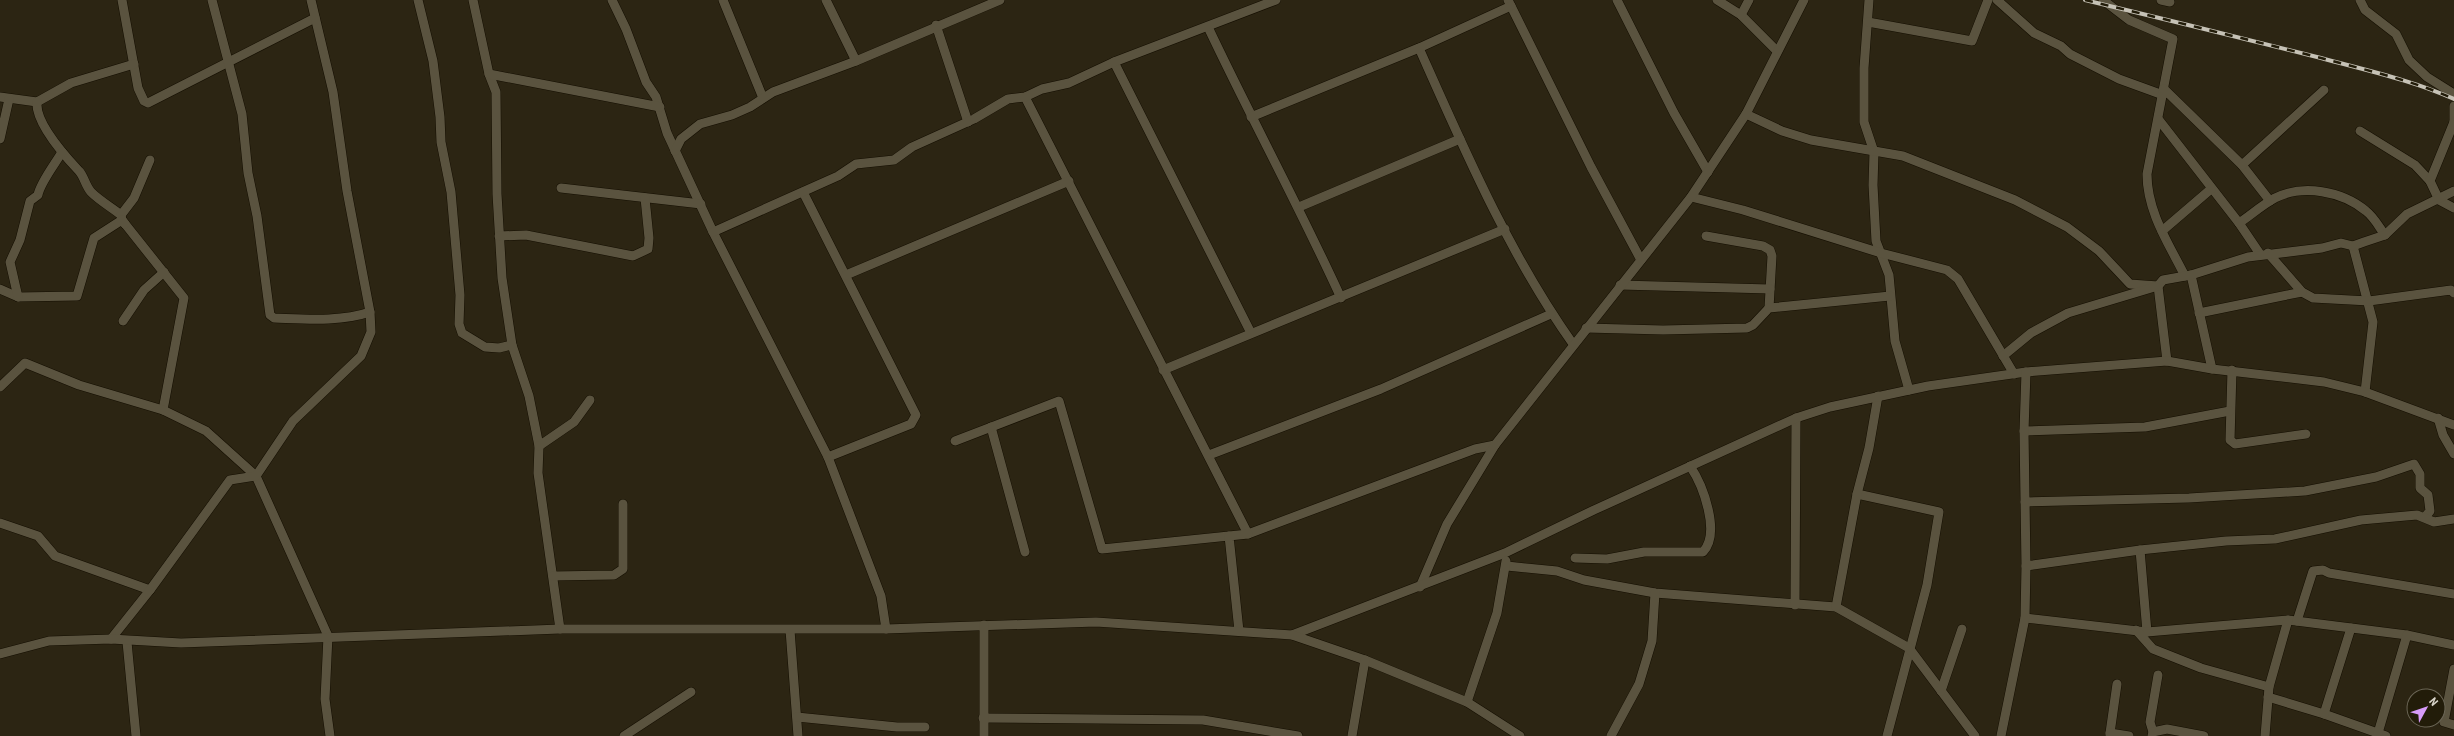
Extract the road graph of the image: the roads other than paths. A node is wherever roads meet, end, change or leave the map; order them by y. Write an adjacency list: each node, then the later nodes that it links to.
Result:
1 (122, 0): 33 (street)
2 (212, 0): 30 (street)
3 (311, 0): 24 (street)
4 (418, 0): 105 (street)
5 (473, 0): 34 (street)
6 (612, 0): 44 (street)
7 (723, 0): 40 (street)
8 (826, 0): 31 (street)
9 (1000, 0): 26 (street)
10 (1276, 0): 27 (street)
11 (1617, 0): 58 (street)
12 (1717, 0): 23 (street)
13 (1749, 0): 23 (street)
14 (1804, 0): 29 (street)
15 (1869, 0): 25 (street)
16 (1988, 0): 25 (street)
17 (1997, 0): 36 (street)
18 (2103, 0): 36 (street)
19 (2161, 0): 21 (street)
20 (2360, 0): 37 (street)
21 (2170, 2)
22 (1510, 3): 28 (street); 83 (street)
23 (1741, 15): 29 (street)
24 (315, 18): 30 (street); 98 (street)
25 (1868, 22): 55 (street)
26 (936, 25): 31 (street); 48 (street)
27 (1208, 27): 32 (street); 46 (street)
28 (1419, 48): 46 (street); 52 (street)
29 (1777, 50): 45 (street)
30 (229, 60): 33 (street); 98 (street)
31 (856, 61): 40 (street)
32 (1114, 62): 39 (street); 103 (street)
33 (134, 64): 42 (street)
34 (489, 74): 44 (street); 78 (street)
35 (2324, 90): 57 (street)
36 (2164, 92): 47 (street); 57 (street)
37 (2454, 94)
38 (0, 97): 41 (street)
39 (1025, 97): 48 (street); 59 (street)
40 (763, 98): 53 (street)
41 (10, 99): 42 (street); 51 (street)
42 (37, 102): 54 (street)
43 (2454, 106): 49 (street)
44 (660, 107): 53 (street)
45 (1746, 114): 55 (street); 58 (street)
46 (1251, 117): 70 (street)
47 (2159, 120): 62 (street); 75 (street)
48 (968, 122): 64 (street)
49 (2454, 122): 60 (street)
50 (2360, 131): 60 (street)
51 (0, 139)
52 (1460, 139): 70 (street); 74 (street)
53 (675, 151): 69 (street)
54 (62, 152): 72 (street); 94 (street)
55 (1874, 152): 81 (street); 88 (street)
56 (150, 160): 72 (street)
57 (2242, 165): 68 (street)
58 (1708, 172): 65 (street)
59 (1069, 181): 85 (street); 109 (street)
60 (2430, 181): 67 (street)
61 (561, 188): 66 (street)
62 (2211, 189): 73 (street); 75 (street)
63 (2454, 191): 67 (street)
64 (803, 192): 76 (street); 85 (street)
65 (1691, 197): 81 (street); 83 (street)
66 (645, 198): 69 (street); 78 (street)
67 (2439, 200): 71 (street); 77 (street)
68 (2270, 201): 73 (street); 77 (street)
69 (701, 204): 76 (street)
70 (1299, 207): 95 (street)
71 (2454, 208)
72 (121, 217): 84 (street); 94 (street)
73 (2239, 223): 82 (street)
74 (1505, 229): 95 (street); 100 (street)
75 (2162, 231): 86 (street)
76 (713, 232): 131 (street)
77 (2385, 235): 80 (street)
78 (499, 236): 105 (street)
79 (1706, 236): 90 (street)
80 (2352, 246): 82 (street); 96 (street)
81 (1881, 253): 93 (street); 106 (street)
82 (2264, 254): 86 (street); 91 (street)
83 (1641, 260): 87 (street)
84 (164, 272): 101 (street); 118 (street)
85 (846, 275): 131 (street)
86 (2188, 276): 88 (street); 99 (street)
87 (1620, 285): 90 (street); 102 (street)
88 (2158, 286): 106 (street); 107 (street)
89 (0, 289): 94 (street)
90 (1770, 289): 97 (street)
91 (2302, 292): 96 (street); 99 (street)
92 (2454, 293): 96 (street)
93 (1890, 296): 97 (street); 114 (street)
94 (18, 297)
95 (1341, 298): 103 (street)
96 (2369, 301): 115 (street)
97 (1769, 308): 102 (street)
98 (370, 312): 133 (street)
99 (2200, 313): 108 (street)
100 (1552, 314): 104 (street); 130 (street)
101 (122, 321)
102 (1586, 328): 104 (street)
103 (1251, 333): 109 (street)
104 (1573, 344): 128 (street)
105 (512, 345): 127 (street)
106 (2003, 356): 112 (street)
107 (2167, 361): 108 (street); 111 (street)
108 (2212, 369): 110 (street)
109 (1163, 370): 130 (street)
110 (2232, 370): 115 (street); 119 (street)
111 (2026, 372): 112 (street); 124 (street)
112 (2014, 374): 114 (street)
113 (0, 387): 118 (street)
114 (1909, 390): 116 (street)
115 (2365, 392): 121 (street)
116 (1878, 396): 120 (street); 134 (street)
117 (590, 400): 127 (street)
118 (163, 410): 133 (street)
119 (2230, 411): 124 (street); 125 (street)
120 (1796, 418): 132 (street); 153 (street)
121 (2438, 418): 122 (street); 129 (street)
122 (2454, 425)
123 (991, 427): 126 (street); 141 (street); 143 (street)
124 (2024, 432): 135 (street)
125 (2306, 434)
126 (955, 441)
127 (539, 446): 148 (street)
128 (1495, 446): 140 (street); 149 (street)
129 (2454, 454)
130 (1209, 455): 140 (street)
131 (828, 457): 160 (street)
132 (1690, 466): 144 (street); 145 (street)
133 (256, 476): 150 (street); 168 (street)
134 (1857, 494): 154 (street); 172 (street)
135 (2025, 502): 137 (street); 147 (street)
136 (623, 504): 148 (street)
137 (2424, 517): 138 (street); 142 (street)
138 (2454, 519)
139 (0, 523): 150 (street)
140 (1248, 534): 141 (street)
141 (1229, 536): 164 (street)
142 (2140, 550): 147 (street); 165 (street)
143 (1025, 552)
144 (1505, 553): 146 (street); 149 (street)
145 (1575, 558)
146 (1507, 566): 151 (street); 182 (street)
147 (2026, 566): 155 (street)
148 (553, 576): 159 (street)
149 (1420, 587): 166 (street)
150 (150, 590): 169 (street)
151 (1655, 593): 153 (street); 191 (street)
152 (2454, 594): 156 (street)
153 (1795, 605): 154 (street)
154 (1836, 608): 172 (street)
155 (2025, 618): 163 (street); 203 (street)
156 (2292, 621): 158 (street); 165 (street); 178 (street)
157 (984, 625): 160 (street); 164 (street); 185 (street)
158 (2351, 628): 167 (street); 183 (street)
159 (560, 629): 162 (street); 168 (street)
160 (886, 629): 162 (street)
161 (1962, 629): 179 (street)
162 (790, 630): 184 (street)
163 (2136, 630): 165 (street); 178 (street)
164 (1239, 631): 166 (street)
165 (2147, 632)
166 (1292, 635): 174 (street)
167 (2406, 635): 171 (street); 190 (street)
168 (328, 636): 170 (street); 194 (street)
169 (111, 639): 170 (street); 173 (street)
170 (127, 642): 193 (street)
171 (2454, 645)
172 (1909, 648): 179 (street); 201 (street)
173 (0, 654)
174 (1365, 660): 182 (street); 199 (street)
175 (2454, 669): 186 (street)
176 (2158, 675): 189 (street)
177 (2117, 684): 192 (street)
178 (2268, 688): 181 (street)
179 (1941, 691): 202 (street)
180 (691, 692): 195 (street)
181 (2268, 697): 183 (street); 206 (street)
182 (1467, 702): 200 (street)
183 (2324, 714): 190 (street)
184 (797, 717): 187 (street); 196 (street)
185 (983, 718): 188 (street); 197 (street)
186 (2454, 725)
187 (925, 727)
188 (1260, 732): 198 (street)
189 (2152, 734): 205 (street)
190 (2382, 734)
191 (1614, 735)
192 (2110, 735): 204 (street)
193 (136, 736)
194 (330, 736)
195 (624, 736)
196 (798, 736)
197 (984, 736)
198 (1298, 736)
199 (1352, 736)
200 (1520, 736)
201 (1887, 736)
202 (1974, 736)
203 (2001, 736)
204 (2129, 736)
205 (2204, 736)
206 (2266, 736)

